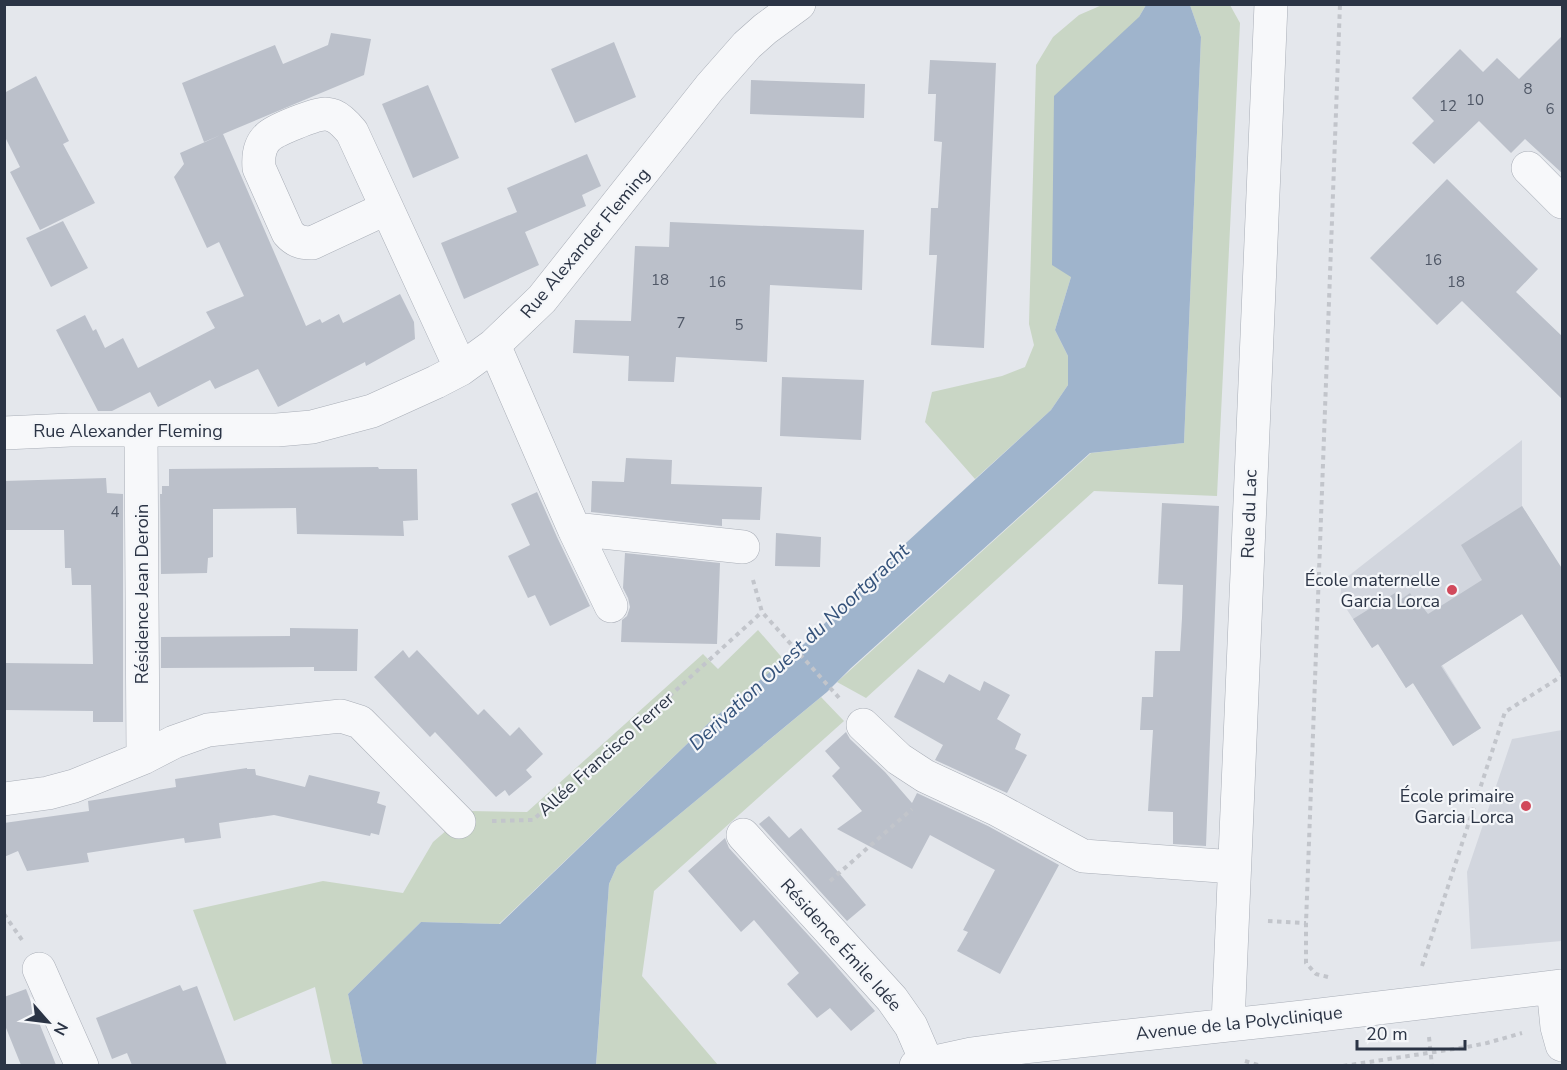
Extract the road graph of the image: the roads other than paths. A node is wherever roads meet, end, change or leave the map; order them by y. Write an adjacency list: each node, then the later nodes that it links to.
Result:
1 (799, 4): 6 (street, Rue Alexander Fleming)
2 (1271, 4): 18 (street, Rue du Lac)
3 (1528, 168): 4 (street)
4 (1563, 202)
5 (387, 208): 7 (street)
6 (494, 345): 7 (street, Rue Alexander Fleming); 10 (street)
7 (460, 369): 8 (street, Rue Alexander Fleming)
8 (141, 431): 9 (street, Rue Alexander Fleming); 14 (street, Résidence Jean Deroin)
9 (4, 434)
10 (574, 530): 11 (street); 12 (street)
11 (743, 547)
12 (610, 606)
13 (863, 725): 18 (street)
14 (143, 758): 15 (street); 16 (street)
15 (4, 799)
16 (459, 822)
17 (743, 834): 24 (street, Résidence Émile Idée)
18 (1234, 867): 21 (street, Rue du Lac)
19 (39, 969): 25 (street)
20 (1558, 987): 21 (street, Avenue de la Polyclinique); 22 (street)
21 (1228, 1024): 23 (street, Avenue de la Polyclinique)
22 (1560, 1036)
23 (992, 1058): 24 (street, Avenue de la Polyclinique)
24 (922, 1064)
25 (82, 1065)

